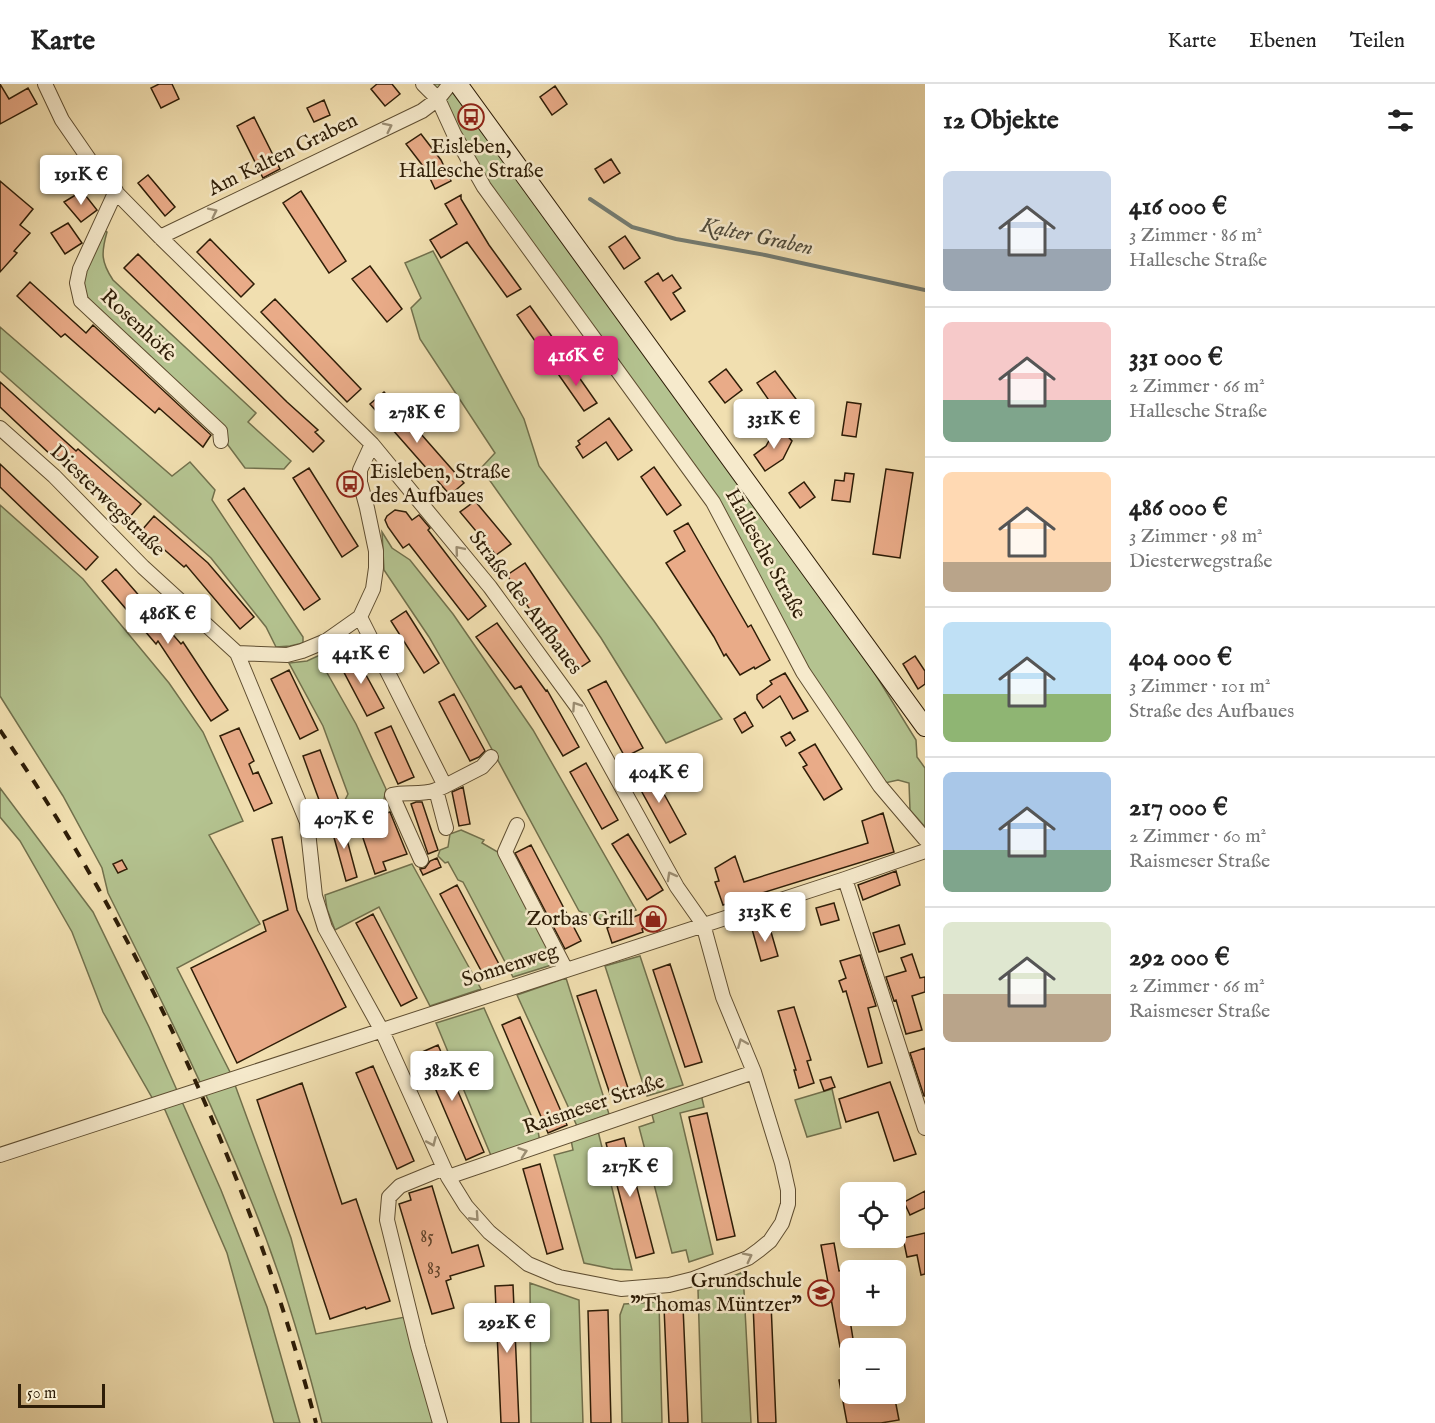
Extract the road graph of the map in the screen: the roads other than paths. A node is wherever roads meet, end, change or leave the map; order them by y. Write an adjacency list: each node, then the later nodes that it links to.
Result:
1 (45, 84): 6 (street, Straße des Aufbaues)
2 (423, 84): 5 (street, Hallesche Straße)
3 (450, 84): 5 (street, Am Kalten Graben)
4 (458, 84): 13 (main road, Hallesche Straße)
5 (438, 99): 7 (street, Am Kalten Graben, one-way to 5); 18 (street, Hallesche Straße)
6 (116, 192): 7 (street, Straße des Aufbaues); 9 (street, Rosenhöfe)
7 (160, 237): 10 (street, Straße des Aufbaues)
8 (0, 429): 12 (street, Diesterwegstraße)
9 (221, 441)
10 (372, 444): 11 (street); 22 (street, Straße des Aufbaues, one-way to 10)
11 (360, 617): 12 (street); 15 (street)
12 (237, 653): 24 (street, Diesterwegstraße)
13 (925, 727)
14 (491, 757): 15 (street)
15 (440, 788): 17 (street); 20 (street)
16 (517, 825): 23 (street)
17 (446, 828)
18 (925, 839)
19 (925, 850): 21 (street, Sonnenweg)
20 (421, 860)
21 (845, 879): 22 (street, Sonnenweg); 26 (street)
22 (703, 924): 23 (street, Sonnenweg); 25 (street, one-way to 22)
23 (567, 970): 24 (street, Sonnenweg)
24 (382, 1031): 27 (street, Sonnenweg); 28 (street, one-way to 28)
25 (753, 1072): 28 (street, Raismeser Straße, one-way to 25); 28 (street, one-way to 25)
26 (925, 1128)
27 (0, 1155)
28 (446, 1172): 29 (street, Raismeser Straße)
29 (440, 1423)

